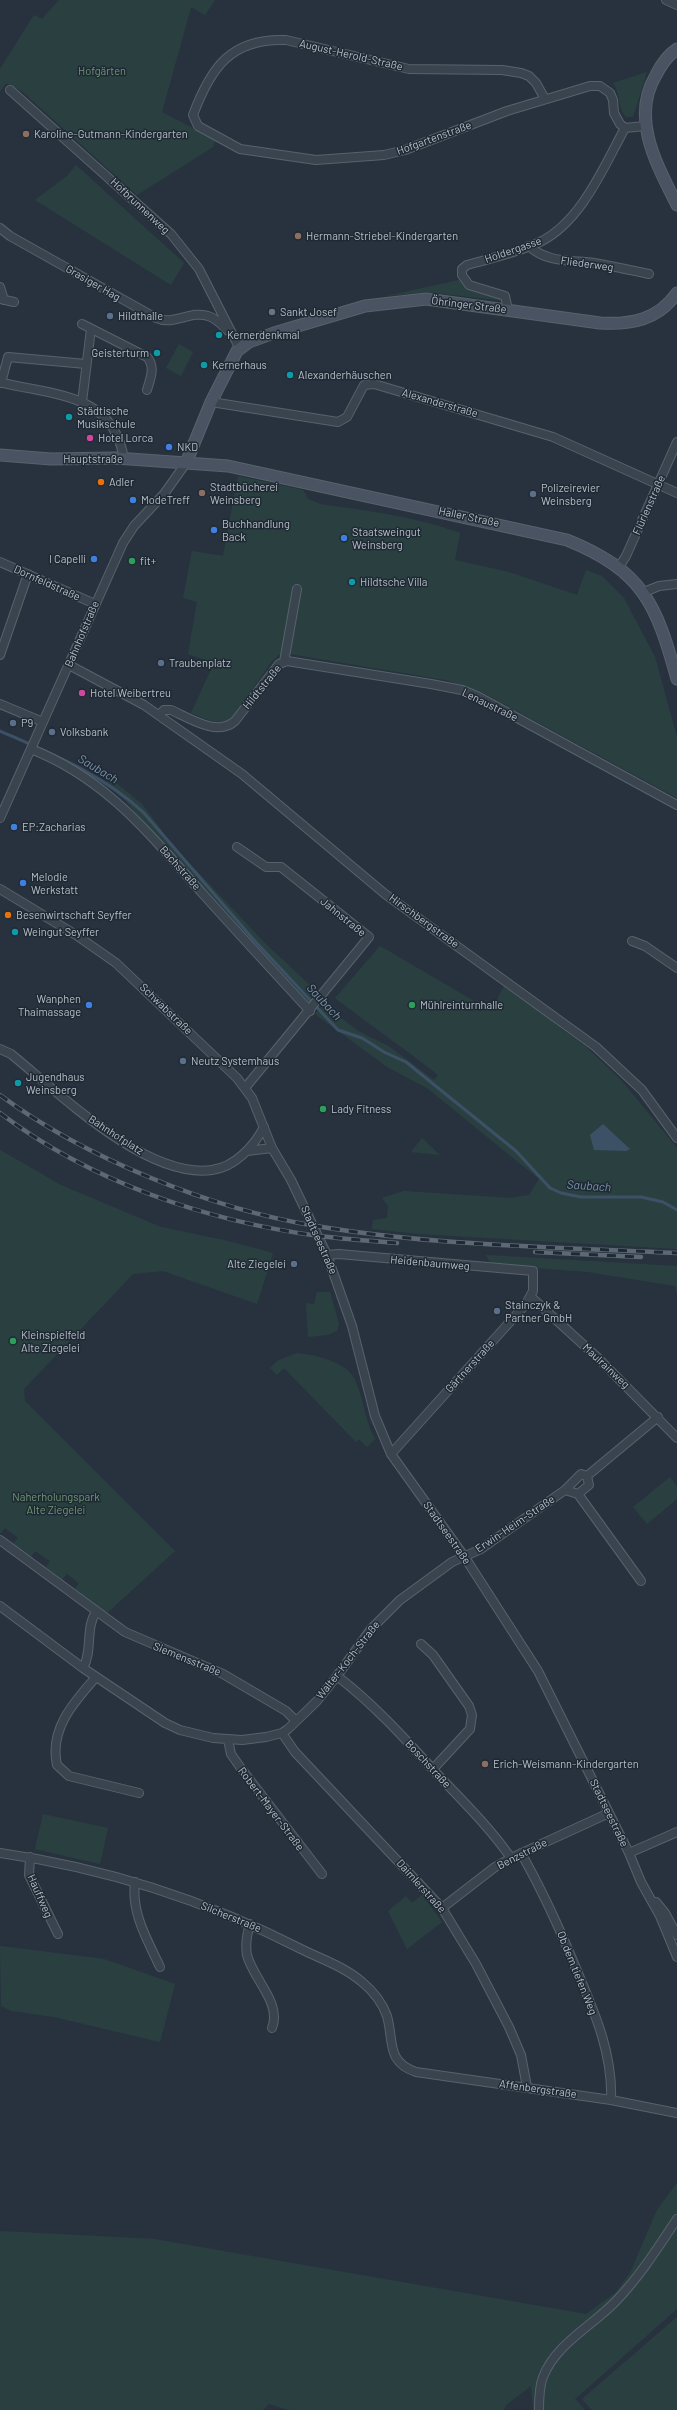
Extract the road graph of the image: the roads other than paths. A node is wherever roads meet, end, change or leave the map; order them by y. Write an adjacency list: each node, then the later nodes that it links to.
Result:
1 (666, 0): 2 (street)
2 (677, 5)
3 (677, 49): 7 (street)
4 (10, 90): 20 (street, Hofbrunnenweg)
5 (545, 99): 6 (street, Hofgartenstraße); 6 (street, August-Herold-Straße); 8 (street, Hofgartenstraße)
6 (198, 126)
7 (645, 126): 8 (street); 9 (street)
8 (625, 128): 11 (street, Holdergasse)
9 (677, 205)
10 (0, 228): 20 (street, Grasiger Hag)
11 (529, 246): 12 (street, Fliederweg); 17 (street, Holdergasse)
12 (649, 274)
13 (0, 287): 15 (street)
14 (677, 292): 17 (street, Öhringer Straße)
15 (2, 299): 16 (street)
16 (14, 302)
17 (508, 310): 21 (street, Öhringer Straße)
18 (82, 324): 19 (street)
19 (91, 329): 22 (street); 24 (street)
20 (232, 334): 21 (street, Hofbrunnenweg)
21 (239, 347): 26 (street)
22 (86, 364): 23 (street); 25 (street)
23 (0, 383): 25 (street)
24 (147, 390)
25 (82, 402): 29 (street)
26 (211, 402): 30 (street); 31 (street, Alexanderstraße)
27 (677, 442): 31 (street, Flürlenstraße)
28 (0, 455): 29 (street, Hauptstraße)
29 (124, 459): 30 (street, Hauptstraße)
30 (186, 463): 34 (street, Haller Straße); 39 (street, Bahnhofstraße)
31 (658, 485): 32 (street, Alexanderstraße); 34 (street, Flürlenstraße)
32 (677, 493)
33 (0, 562): 35 (street, Dornfeldstraße)
34 (619, 567): 38 (street, Haller Straße)
35 (28, 574): 39 (street, Dornfeldstraße); 40 (street)
36 (677, 584): 38 (street)
37 (297, 589): 41 (street, Hildtstraße)
38 (644, 592): 43 (street, Haller Straße)
39 (95, 604): 42 (street, Bahnhofstraße)
40 (0, 655)
41 (284, 662): 45 (street, Hildtstraße); 48 (street, Lenaustraße)
42 (69, 665): 45 (street, Hirschbergstraße); 46 (street, Bahnhofstraße)
43 (677, 679)
44 (0, 704): 46 (street)
45 (159, 715): 58 (street, Hirschbergstraße)
46 (43, 722): 47 (street, Bahnhofstraße)
47 (31, 749): 49 (street, Bahnhofstraße); 54 (street, Bachstraße)
48 (677, 805)
49 (0, 818)
50 (237, 847): 54 (street, Jahnstraße)
51 (0, 889): 56 (street, Schwabstraße)
52 (632, 940): 53 (street)
53 (677, 968)
54 (314, 1006): 56 (street, Jahnstraße)
55 (0, 1049): 60 (street, Bahnhofplatz)
56 (245, 1088): 57 (street, Schwabstraße)
57 (264, 1127): 59 (street, Schwabstraße); 60 (street, Bahnhofplatz)
58 (677, 1138)
59 (272, 1148): 60 (street, Bahnhofplatz); 61 (street, Schwabstraße)
60 (247, 1151)
61 (286, 1172): 62 (street, Stadtseestraße)
62 (327, 1255): 63 (street, Heidenbaumweg); 66 (street, Stadtseestraße)
63 (531, 1297): 64 (street, Maulrainweg); 66 (street, Gärtnerstraße)
64 (658, 1417): 65 (street, Maulrainweg); 67 (street, Erwin-Heim-Straße)
65 (677, 1438)
66 (391, 1454): 71 (street, Stadtseestraße)
67 (587, 1476): 68 (street, Erwin-Heim-Straße); 69 (street, Erwin-Heim-Straße)
68 (565, 1490): 69 (street, Erwin-Heim-Straße); 71 (street, Erwin-Heim-Straße)
69 (578, 1494): 72 (street)
70 (0, 1540): 74 (street, Siemensstraße)
71 (464, 1556): 77 (street, Walter-Koch-Straße); 84 (street, Stadtseestraße)
72 (641, 1581)
73 (0, 1606): 76 (street, Walter-Koch-Straße)
74 (96, 1612): 76 (street); 79 (street, Siemensstraße)
75 (421, 1644): 82 (street)
76 (83, 1668): 78 (street, Walter-Koch-Straße)
77 (337, 1676): 79 (street, Walter-Koch-Straße); 82 (street, Boschstraße)
78 (96, 1677): 81 (street, Walter-Koch-Straße); 83 (street)
79 (296, 1721): 80 (street, Walter-Koch-Straße)
80 (282, 1733): 81 (street, Walter-Koch-Straße); 94 (street, Daimlerstraße)
81 (228, 1740): 91 (street, Robert-Mayer-Straße)
82 (433, 1769): 90 (street, Boschstraße)
83 (140, 1793)
84 (609, 1812): 87 (street, Benzstraße); 88 (street, Stadtseestraße)
85 (677, 1832): 88 (street)
86 (0, 1853): 89 (street, Silcherstraße)
87 (521, 1853): 90 (street, Benzstraße); 103 (street, Ob dem tiefen Weg)
88 (629, 1853): 93 (street, Stadtseestraße)
89 (30, 1857): 92 (street, Silcherstraße); 96 (street, Hauffweg)
90 (511, 1858): 94 (street, Benzstraße)
91 (322, 1874)
92 (135, 1882): 95 (street, Silcherstraße); 99 (street)
93 (641, 1882): 97 (street, Stadtseestraße); 98 (street, Stadtseestraße)
94 (442, 1908): 102 (street, Daimlerstraße)
95 (250, 1924): 100 (street); 101 (street, Silcherstraße)
96 (58, 1934)
97 (677, 1935)
98 (677, 1957)
99 (160, 1967)
100 (272, 2028)
101 (400, 2065): 102 (street, Affenbergstraße)
102 (527, 2087): 103 (street, Affenbergstraße)
103 (611, 2100): 104 (street, Affenbergstraße)
104 (677, 2113)
105 (677, 2218): 106 (street)
106 (539, 2410)

